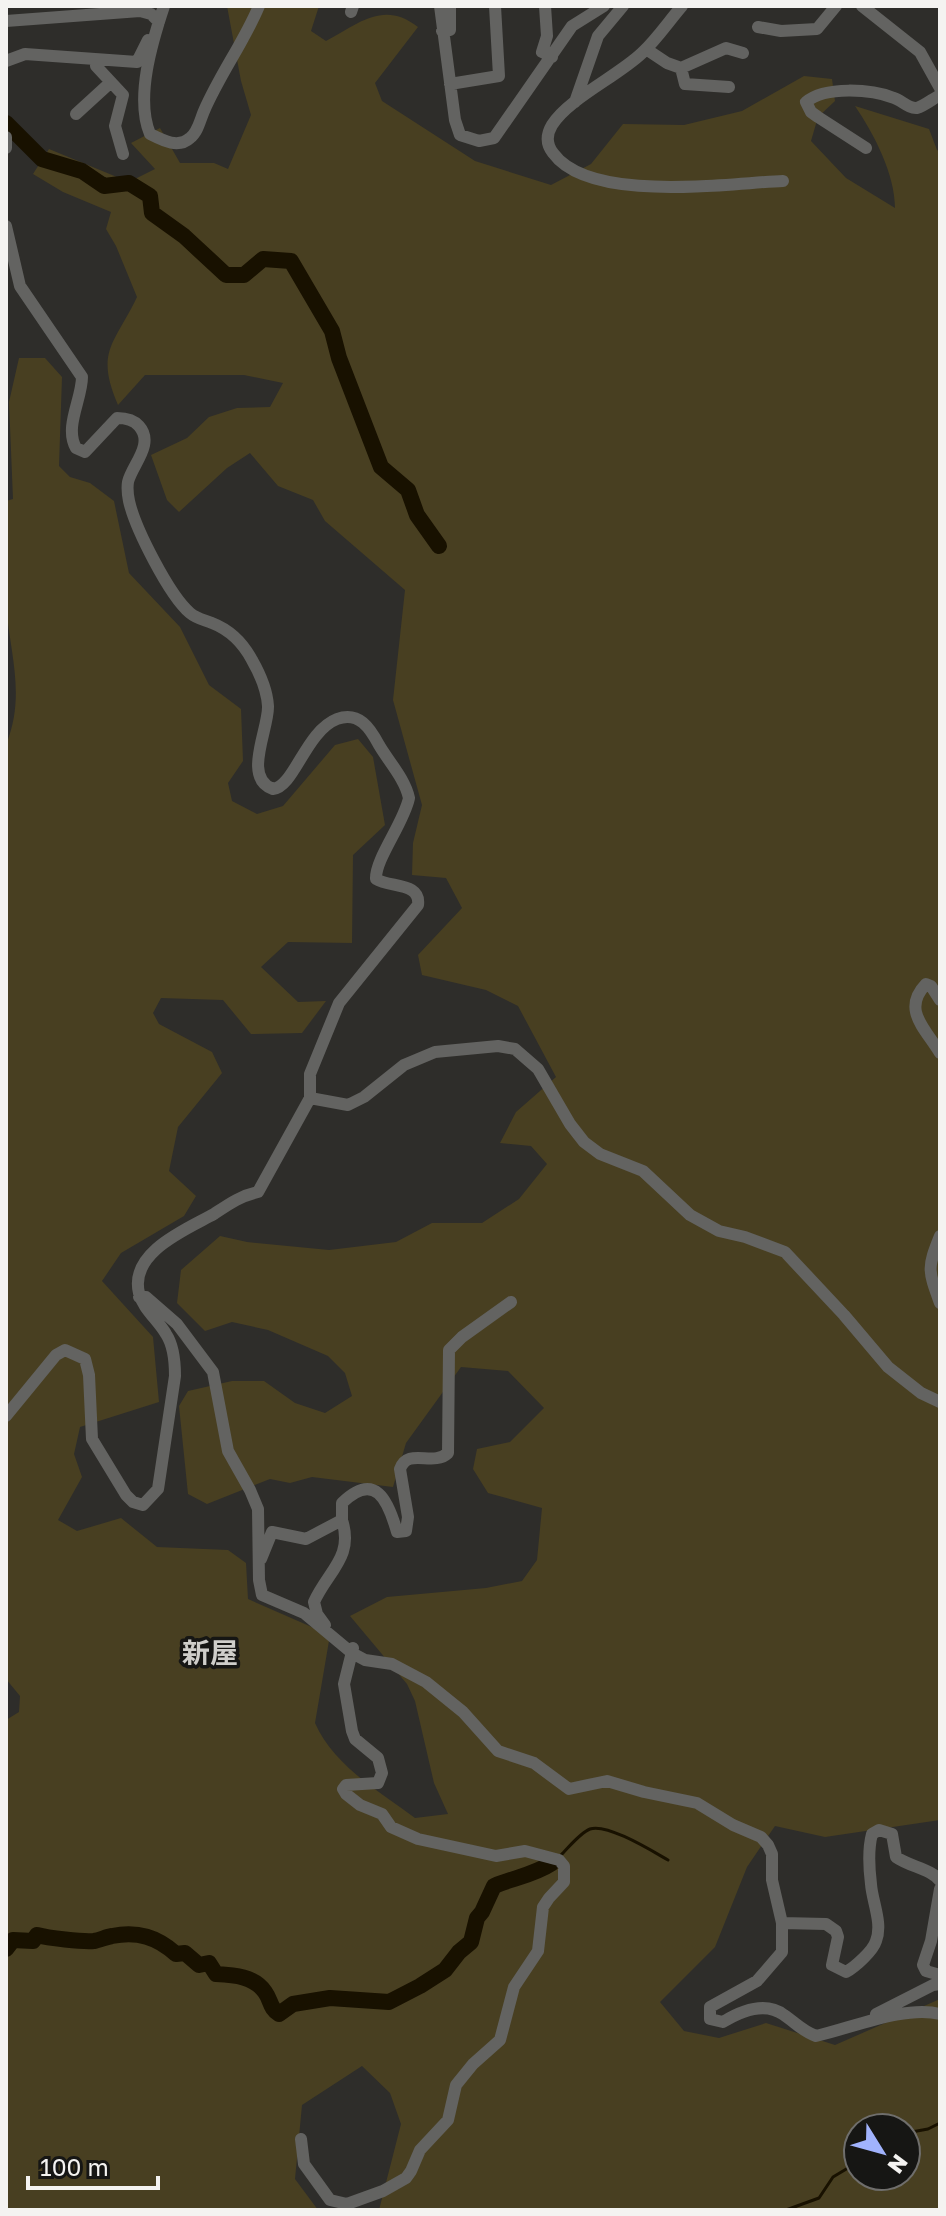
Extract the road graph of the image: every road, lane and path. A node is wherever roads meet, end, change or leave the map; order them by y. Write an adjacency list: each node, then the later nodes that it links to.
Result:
1 (164, 6): 13 (street)
2 (259, 6): 16 (street)
3 (440, 6): 15 (street)
4 (450, 6): 15 (street)
5 (495, 6): 24 (street)
6 (545, 6): 19 (street)
7 (604, 6): 19 (street)
8 (623, 6): 28 (street)
9 (682, 6): 17 (street)
10 (836, 6): 14 (street)
11 (862, 6): 26 (street)
12 (6, 21): 13 (street)
13 (159, 22): 16 (street)
14 (758, 27)
15 (442, 31): 24 (street)
16 (153, 37): 20 (street)
17 (646, 49): 22 (street); 28 (street)
18 (743, 53): 22 (street)
19 (552, 57): 24 (street)
20 (97, 60): 21 (street); 23 (street)
21 (6, 61)
22 (681, 68): 25 (street)
23 (111, 82): 29 (street); 33 (street)
24 (450, 84)
25 (729, 87)
26 (940, 88)
27 (940, 95): 32 (street)
28 (575, 102): 34 (street)
29 (76, 114)
30 (6, 137): 31 (street)
31 (6, 148)
32 (866, 148)
33 (123, 154)
34 (783, 181)
35 (6, 226): 38 (street)
36 (940, 1000): 37 (street)
37 (940, 1053)
38 (310, 1098): 40 (street); 43 (street)
39 (940, 1236): 42 (street)
40 (139, 1297): 44 (street); 46 (street)
41 (511, 1302): 45 (street)
42 (940, 1303)
43 (940, 1402)
44 (6, 1416)
45 (342, 1520): 46 (street); 47 (street)
46 (260, 1562): 47 (street)
47 (352, 1653): 50 (street); 55 (street)
48 (940, 1881): 50 (street)
49 (940, 1889): 51 (street)
50 (782, 1923): 54 (street)
51 (940, 1975)
52 (940, 1984): 54 (street)
53 (940, 2014): 54 (street)
54 (872, 2020)
55 (301, 2139)

